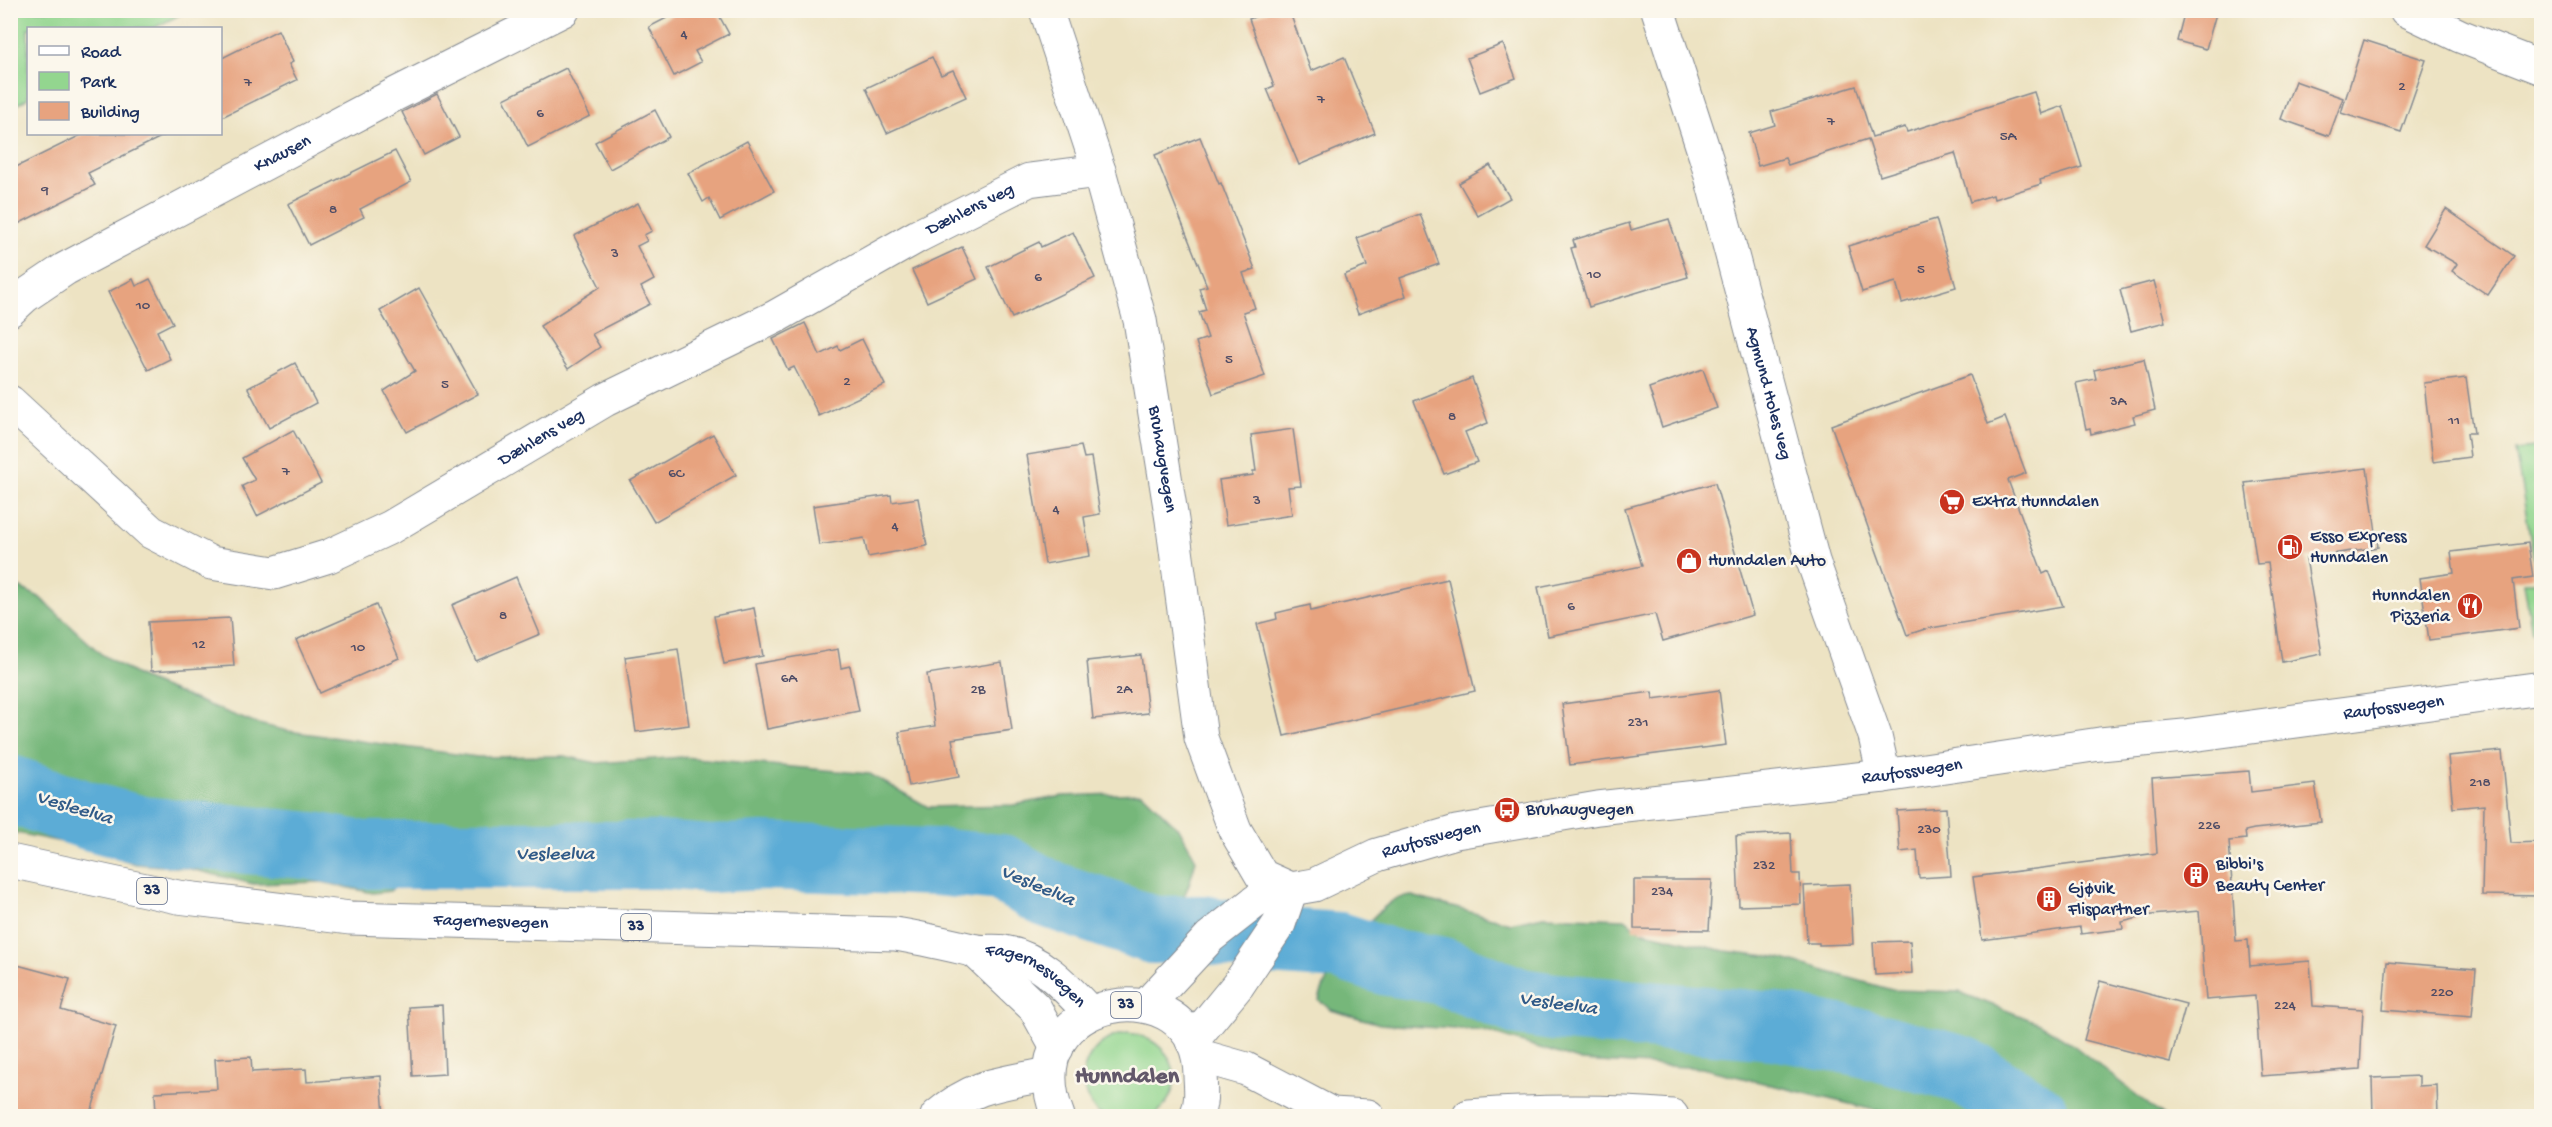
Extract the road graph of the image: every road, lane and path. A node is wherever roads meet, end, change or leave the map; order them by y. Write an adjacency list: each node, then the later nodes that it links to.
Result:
1 (563, 10): 7 (street, Knausen)
2 (1046, 10): 6 (street, Bruhaugvegen)
3 (1658, 10): 10 (street, Agmund Holes veg)
4 (2406, 10): 5 (street)
5 (2541, 68)
6 (1099, 171): 8 (street, Dæhlens veg); 12 (street, Bruhaugvegen)
7 (10, 310)
8 (10, 402)
9 (2541, 688): 10 (street, Raufossvegen)
10 (1884, 776): 12 (street, Raufossvegen)
11 (10, 861): 13 (street, Fagernesvegen / 33)
12 (1291, 890): 14 (street, Raufossvegen); 16 (street)
13 (975, 951): 15 (street, Fagernesvegen / 33); 17 (street, Fagernesvegen / 33)
14 (1146, 1006): 15 (street, 33); 16 (street, 33)
15 (1089, 1012): 17 (street, 33)
16 (1196, 1048): 18 (street); 21 (street)
17 (1053, 1061): 19 (street); 20 (street, 33)
18 (1327, 1115): 22 (street)
19 (937, 1116)
20 (1058, 1116)
21 (1196, 1116)
22 (1368, 1116)
23 (1469, 1116): 24 (street)
24 (1672, 1116)

